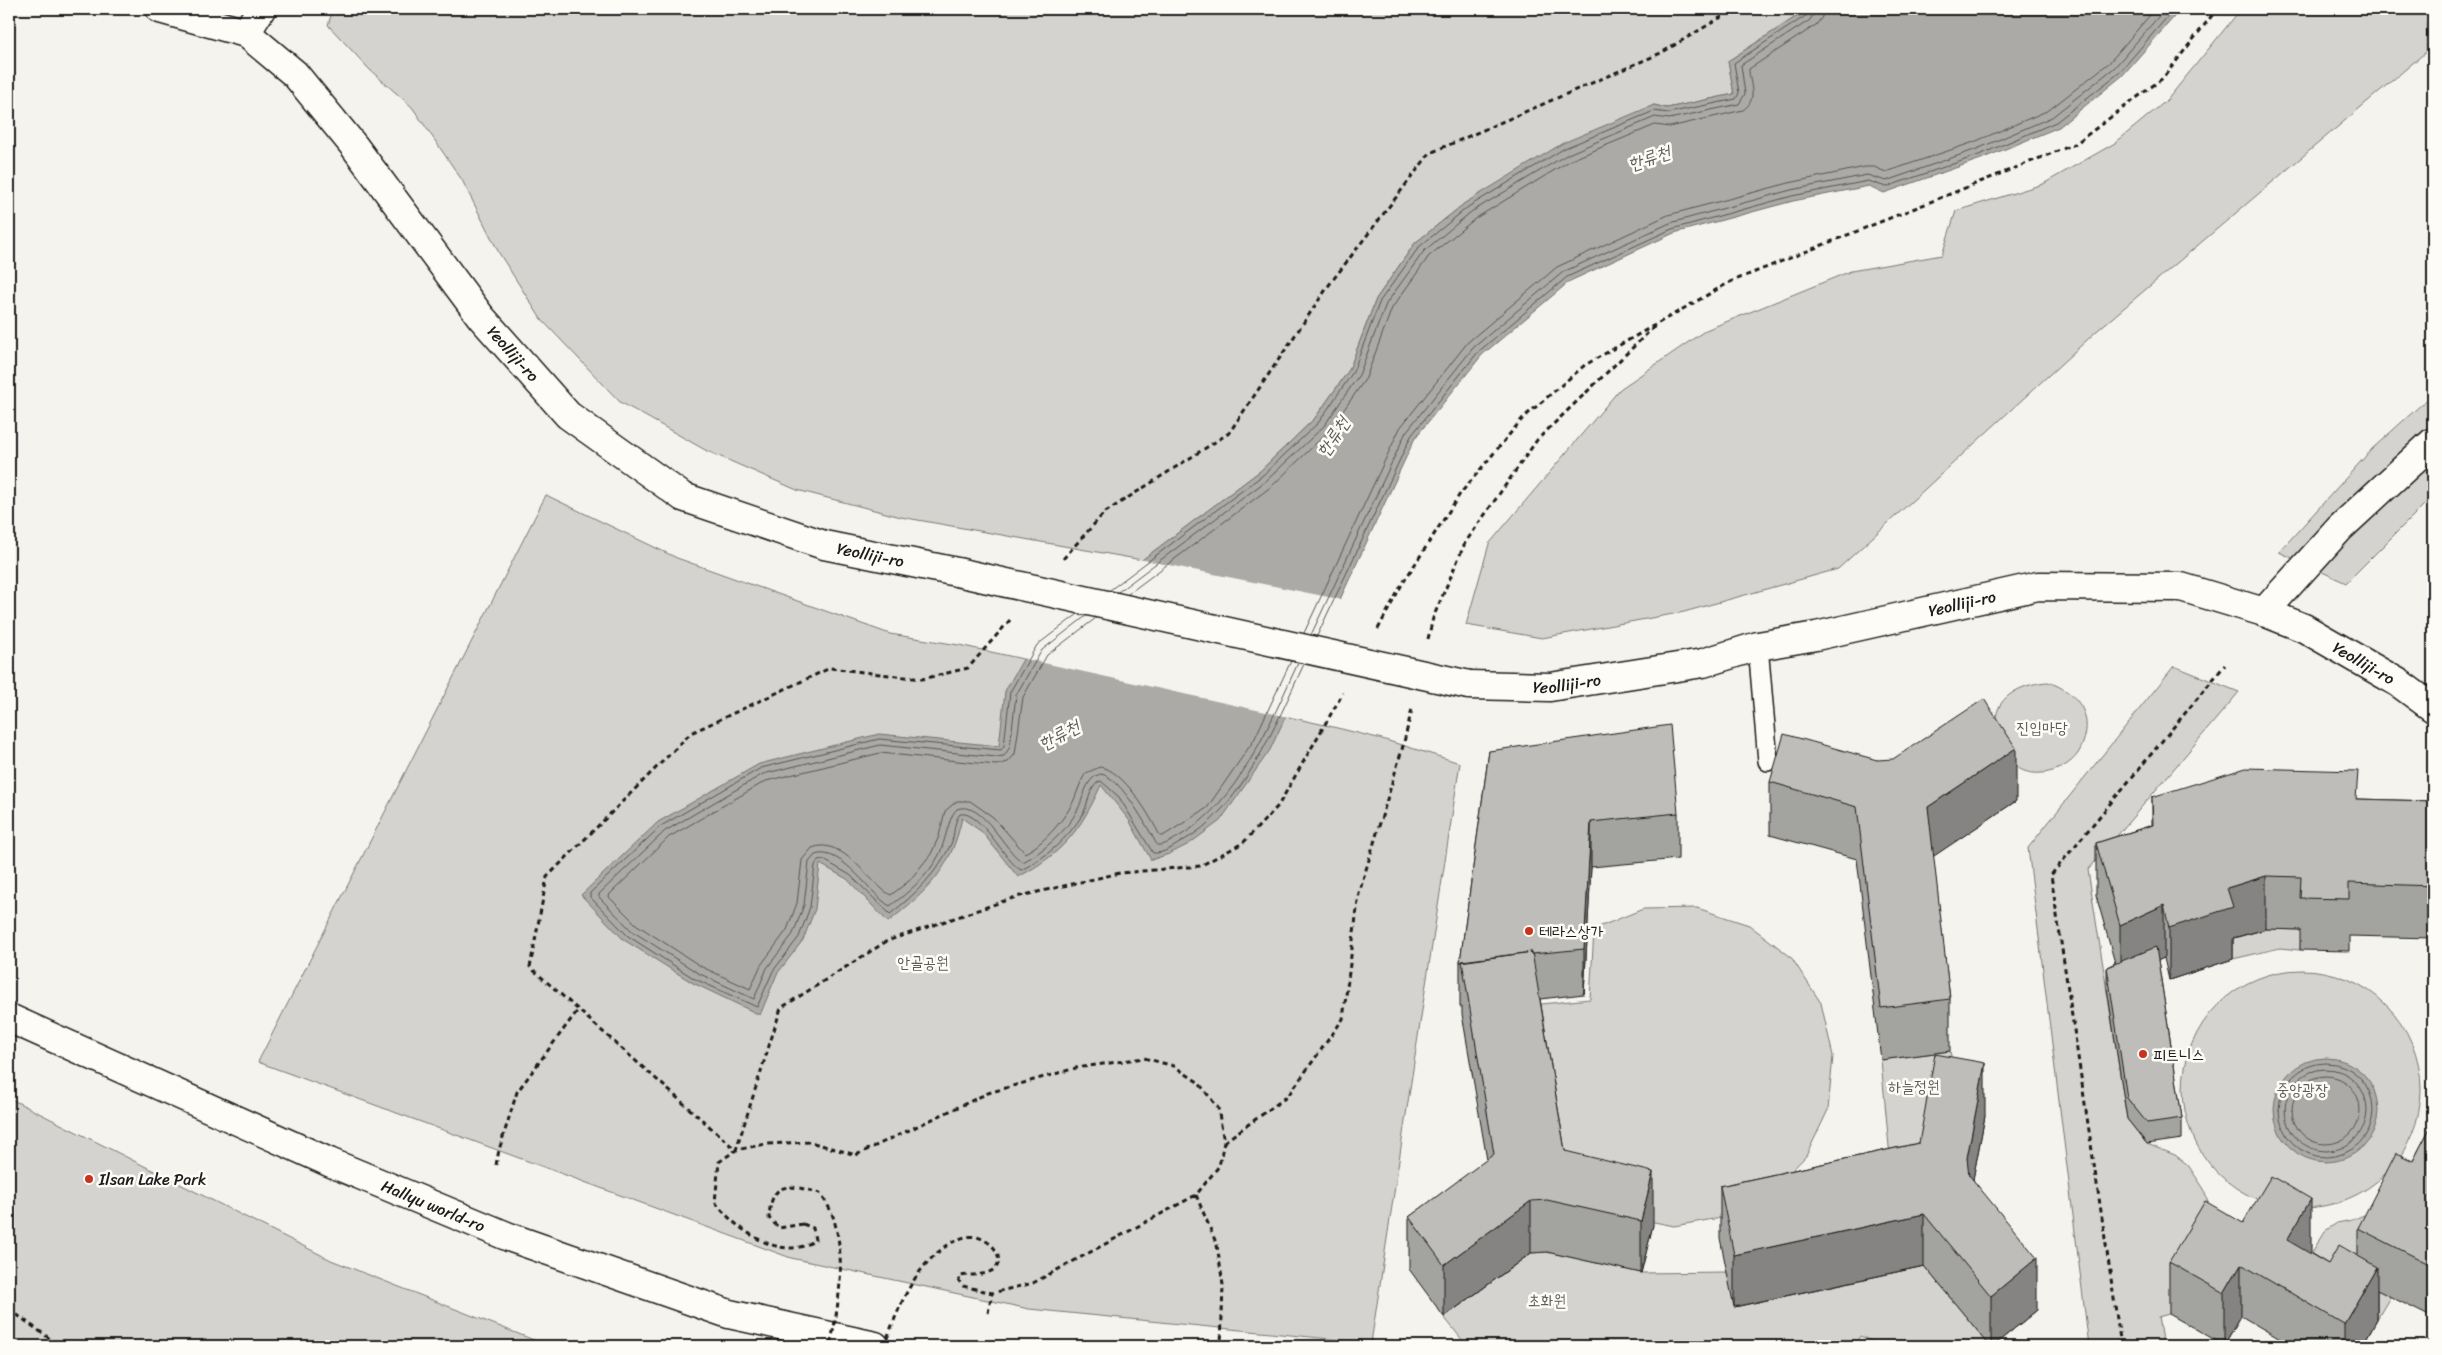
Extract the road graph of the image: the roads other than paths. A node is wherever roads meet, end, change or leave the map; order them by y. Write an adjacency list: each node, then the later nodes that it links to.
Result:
1 (160, 9): 3 (street, Yeolliji-ro)
2 (261, 9): 3 (street)
3 (246, 33): 6 (street, Yeolliji-ro, bridge)
4 (2433, 442): 5 (street)
5 (2264, 612): 6 (street, Yeolliji-ro); 7 (street, Yeolliji-ro)
6 (1758, 646): 8 (lane)
7 (2433, 708)
8 (1768, 761)
9 (9, 1018): 10 (street, Hallyu world-ro)
10 (875, 1346)

